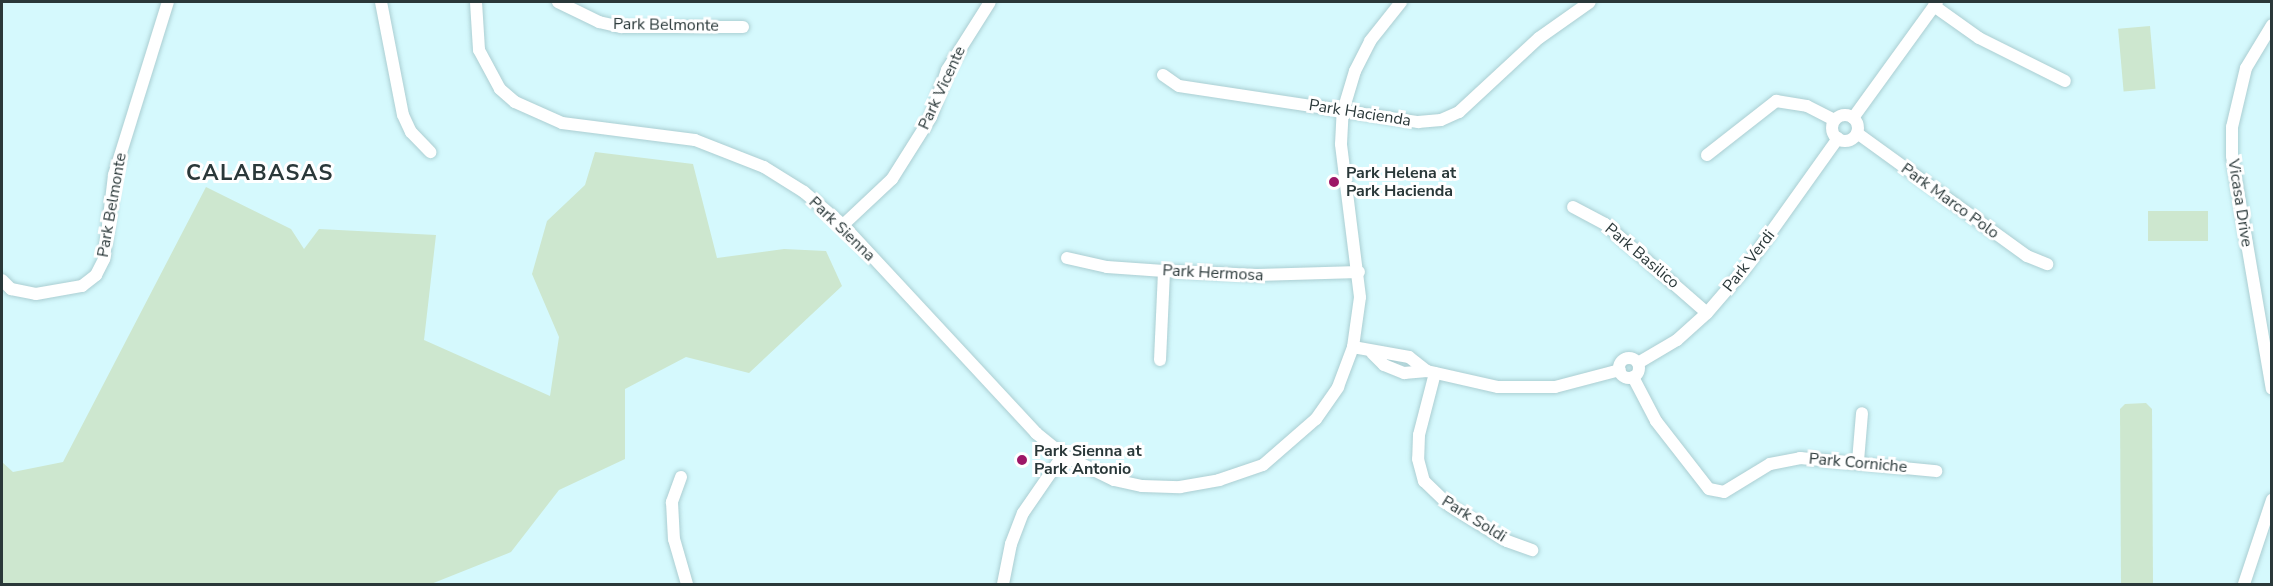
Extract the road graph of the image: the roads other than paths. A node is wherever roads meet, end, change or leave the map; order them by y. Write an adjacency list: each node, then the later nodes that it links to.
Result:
1 (168, 2): 26 (street, Park Belmonte)
2 (381, 2): 18 (street)
3 (476, 2): 21 (street, Park Sienna)
4 (558, 2): 10 (street, Park Belmonte)
5 (990, 2): 21 (street, Park Vicente)
6 (1401, 2): 13 (street, Park Sienna)
7 (1590, 2): 13 (street, Park Hacienda)
8 (1935, 4): 12 (street); 14 (street)
9 (2271, 25): 37 (street, Vicasa Drive)
10 (743, 27)
11 (1163, 75): 13 (street, Park Hacienda)
12 (2065, 81)
13 (1343, 111): 25 (street, Park Sienna)
14 (1854, 118): 15 (street); 16 (street)
15 (1835, 120): 17 (street); 19 (street)
16 (1857, 133): 17 (street); 23 (street, Park Marco Polo)
17 (1838, 138): 27 (street, Park Verdi)
18 (430, 152)
19 (1707, 155)
20 (1573, 207): 27 (street, Park Basilico)
21 (843, 225): 39 (street, Park Sienna)
22 (1068, 258): 24 (street, Park Hermosa)
23 (2047, 264)
24 (1164, 271): 25 (street, Park Hermosa); 31 (street)
25 (1359, 272): 28 (street, Park Sienna)
26 (2, 280)
27 (1707, 313): 32 (street, Park Verdi)
28 (1353, 347): 29 (street, Park Verdi); 39 (street, Park Sienna)
29 (1372, 353): 30 (street, Park Verdi); 33 (street, Park Verdi)
30 (1402, 355): 33 (street); 35 (street, Park Verdi)
31 (1160, 360)
32 (1638, 363): 34 (street, Park Verdi); 36 (street)
33 (1397, 370): 35 (street, Park Verdi)
34 (1620, 370): 35 (street, Park Verdi); 36 (street)
35 (1431, 372): 44 (street, Park Soldi)
36 (1633, 377): 40 (street, Park Corniche)
37 (2271, 389)
38 (1862, 413): 40 (street)
39 (1063, 454): 46 (street)
40 (1858, 461): 41 (street, Park Corniche)
41 (1936, 471)
42 (681, 477): 45 (street)
43 (2271, 500): 47 (street)
44 (1532, 550)
45 (687, 585)
46 (1003, 585)
47 (2244, 585)

